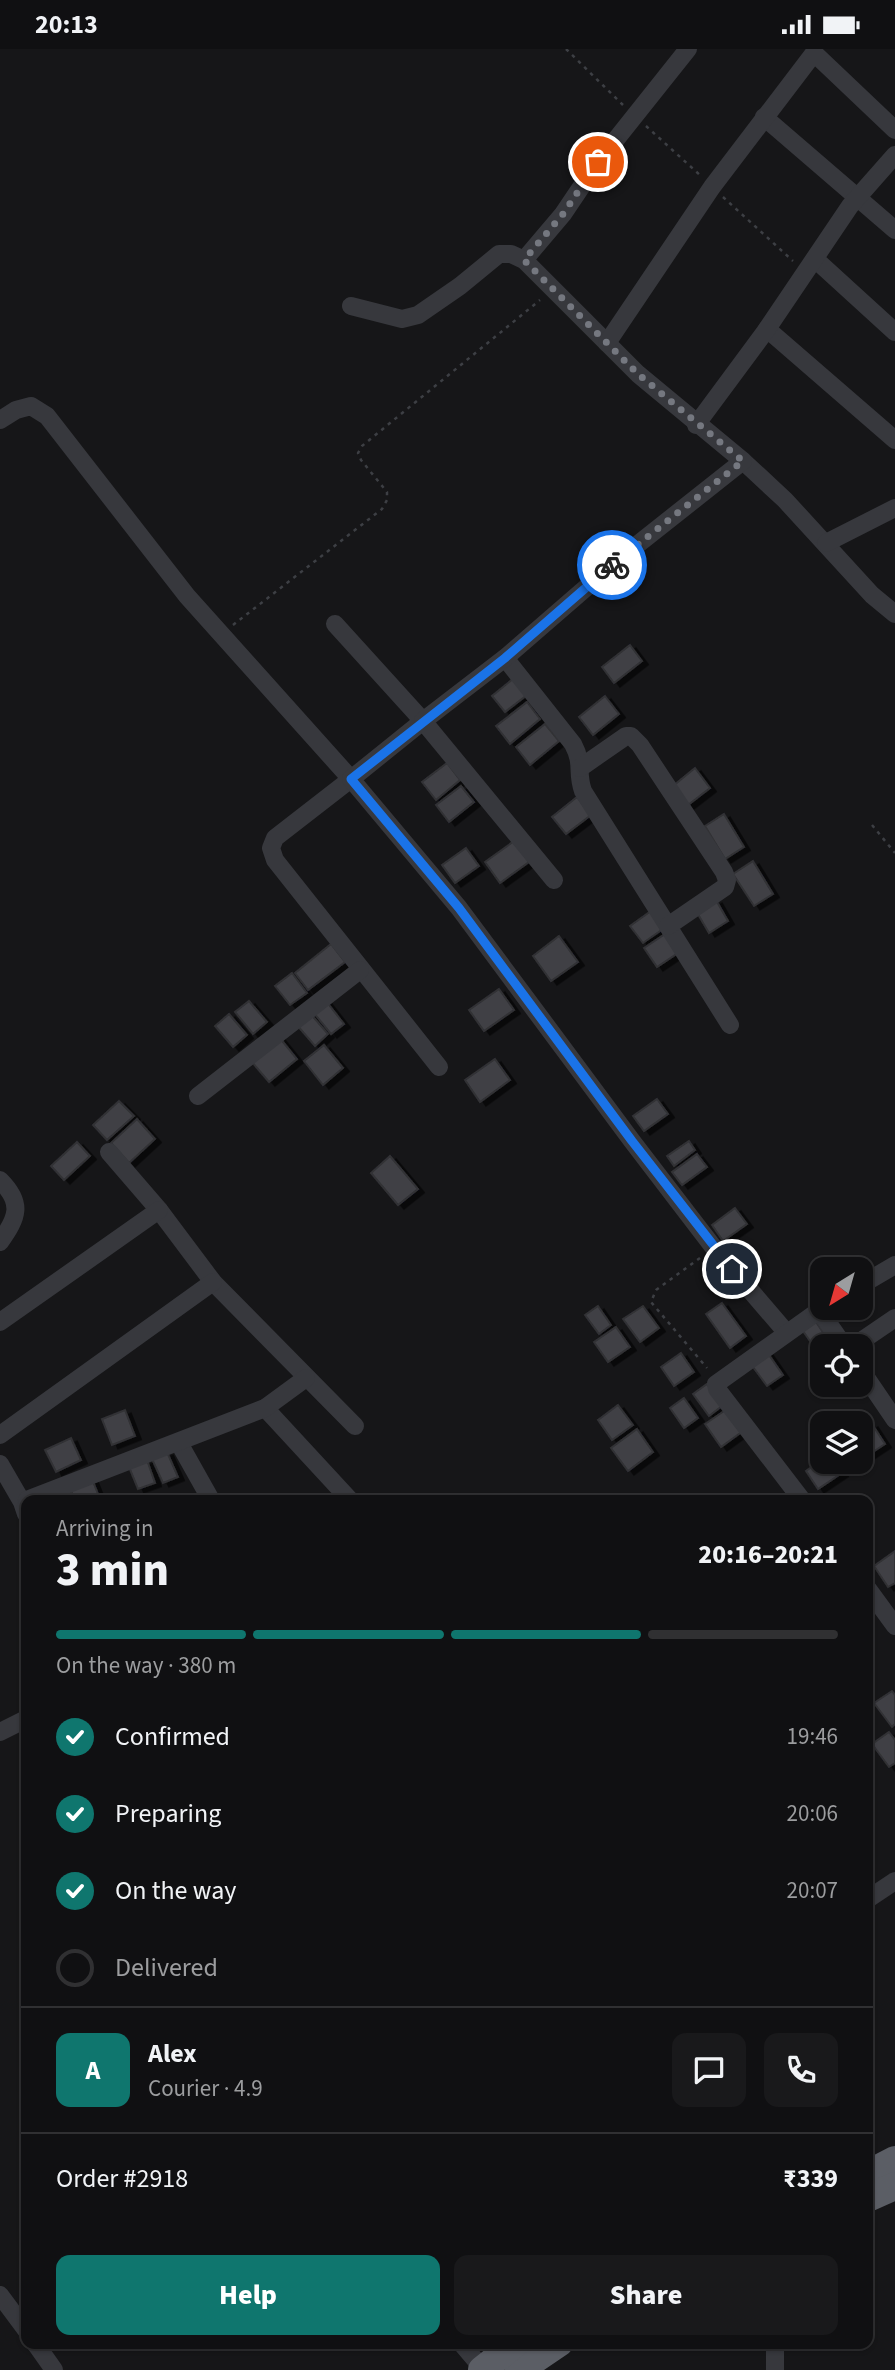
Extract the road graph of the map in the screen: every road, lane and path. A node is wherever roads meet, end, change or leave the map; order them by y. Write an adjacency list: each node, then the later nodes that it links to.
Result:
1 (566, 49): 3 (path)
2 (688, 49): 3 (street)
3 (635, 116): 10 (street)
4 (764, 117): 5 (street); 7 (street); 15 (street)
5 (895, 130)
6 (895, 155): 7 (street)
7 (857, 198): 8 (street); 9 (street)
8 (895, 230)
9 (815, 259): 13 (street); 14 (street)
10 (524, 260): 11 (street); 12 (street)
11 (553, 289): 15 (street); 24 (path)
12 (351, 306)
13 (767, 329): 17 (street); 18 (street)
14 (895, 332)
15 (607, 343): 17 (street)
16 (0, 421): 24 (street)
17 (696, 425): 19 (street)
18 (895, 440)
19 (743, 461): 21 (street); 25 (street)
20 (895, 508): 21 (street)
21 (826, 543): 22 (street)
22 (895, 614)
23 (335, 624): 26 (street)
24 (221, 634): 28 (street)
25 (505, 658): 26 (street); 27 (street)
26 (423, 721): 28 (street); 31 (street)
27 (580, 768): 32 (street); 32 (street)
28 (351, 779): 33 (street); 41 (street)
29 (872, 825): 30 (path)
30 (895, 853)
31 (554, 880)
32 (668, 926): 34 (street)
33 (360, 970): 35 (street); 36 (street)
34 (730, 1025)
35 (439, 1067)
36 (198, 1096)
37 (109, 1152): 39 (street)
38 (0, 1180): 40 (street)
39 (159, 1210): 44 (street); 47 (street)
40 (0, 1242)
41 (714, 1248): 48 (street); 51 (path)
42 (895, 1265): 43 (street)
43 (873, 1278)
44 (213, 1282): 50 (street); 56 (street)
45 (810, 1316): 48 (street)
46 (895, 1318): 49 (street)
47 (0, 1322)
48 (786, 1332): 51 (street)
49 (872, 1334)
50 (306, 1378): 53 (street); 55 (street)
51 (719, 1381): 62 (street)
52 (873, 1388): 54 (street)
53 (265, 1408): 57 (street); 61 (street)
54 (895, 1420)
55 (355, 1426)
56 (0, 1435)
57 (179, 1443): 59 (street); 60 (street)
58 (0, 1464): 63 (street)
59 (48, 1495)
60 (208, 1495)
61 (345, 1495)
62 (798, 1495)
63 (21, 1498)
64 (873, 1596): 65 (street)
65 (895, 1626)
66 (21, 1722): 67 (street)
67 (0, 1732)
68 (895, 1881): 69 (street)
69 (873, 1896)
70 (895, 2160): 71 (highway)
71 (873, 2171)
72 (895, 2186): 73 (highway)
73 (873, 2196)
74 (0, 2295): 75 (street)
75 (21, 2323)
76 (45, 2349): 81 (street)
77 (466, 2349): 82 (street)
78 (509, 2349): 82 (highway, bridge)
79 (550, 2349): 83 (highway)
80 (775, 2349): 84 (street)
81 (54, 2370)
82 (483, 2370)
83 (519, 2370)
84 (775, 2370)

